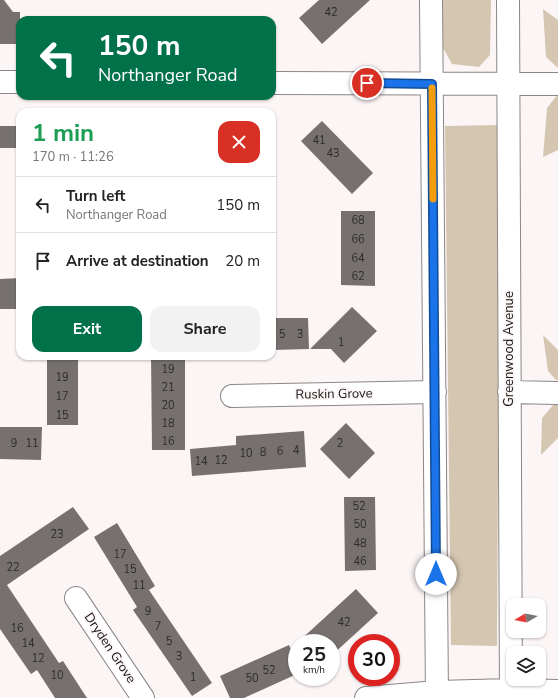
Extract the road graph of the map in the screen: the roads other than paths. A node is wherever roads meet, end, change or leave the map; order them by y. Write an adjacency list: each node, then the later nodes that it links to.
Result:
1 (431, 0): 6 (street)
2 (508, 0): 7 (street, Greenwood Avenue)
3 (0, 82): 4 (street)
4 (16, 82)
5 (276, 83): 6 (street)
6 (432, 84): 7 (street); 9 (street)
7 (509, 84): 8 (street); 10 (street, Greenwood Avenue)
8 (558, 84)
9 (435, 392): 12 (street, Ruskin Grove); 16 (street)
10 (509, 392): 11 (street); 15 (street, Greenwood Avenue)
11 (558, 393)
12 (232, 396)
13 (76, 598): 17 (street, Dryden Grove)
14 (558, 692): 15 (street)
15 (511, 694): 16 (street)
16 (437, 695): 18 (street)
17 (143, 698)
18 (366, 698)

